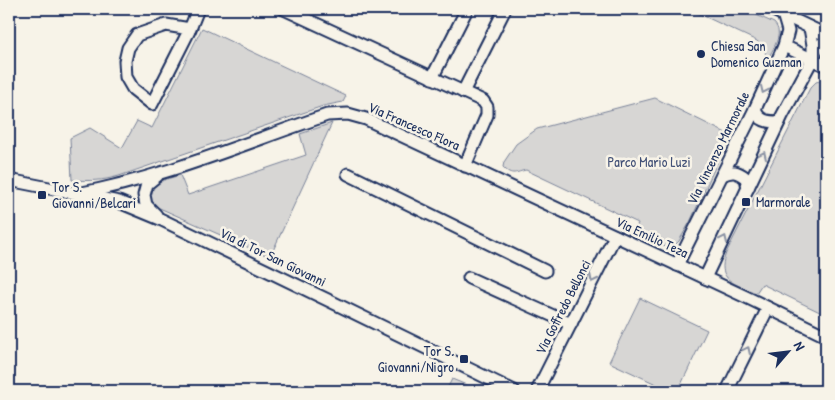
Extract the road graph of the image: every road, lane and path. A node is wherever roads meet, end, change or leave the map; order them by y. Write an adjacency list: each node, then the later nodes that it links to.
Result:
1 (198, 9): 8 (street)
2 (284, 9): 14 (street, Via Francesco Flora)
3 (467, 9): 14 (street)
4 (505, 9): 15 (street)
5 (771, 9): 6 (street)
6 (783, 14): 7 (street); 11 (street, Via Vincenzo Marmorale)
7 (810, 28): 9 (street); 11 (street); 12 (street)
8 (190, 29): 8 (street)
9 (826, 34)
10 (826, 39): 12 (street)
11 (784, 46): 12 (street); 16 (street, Via Vincenzo Marmorale, one-way to 16)
12 (813, 60): 13 (street); 17 (street)
13 (826, 66)
14 (432, 78): 15 (street, Via Francesco Flora)
15 (463, 92): 18 (street, Via Francesco Flora)
16 (755, 109): 17 (street); 21 (street, Via Vincenzo Marmorale)
17 (779, 122): 23 (street, one-way to 17)
18 (465, 166): 19 (street, Via Francesco Flora); 26 (street, Via Emilio Teza)
19 (160, 174): 24 (street, Via Francesco Flora); 25 (street, Via Francesco Flora)
20 (348, 174): 28 (street)
21 (722, 174): 23 (street); 27 (street, Via Vincenzo Marmorale)
22 (9, 180): 24 (street, Via di Tor San Giovanni)
23 (748, 188): 30 (street, one-way to 23)
24 (77, 194): 25 (street, Via di Tor San Giovanni)
25 (160, 219): 34 (street, Via di Tor San Giovanni)
26 (615, 236): 27 (street, Via Emilio Teza); 32 (street, Via Goffredo Bellonci, one-way to 32)
27 (677, 265): 30 (street, Via Emilio Teza)
28 (545, 270)
29 (468, 278): 32 (street)
30 (705, 278): 31 (street, Via Emilio Teza)
31 (768, 308): 33 (street, Via Emilio Teza); 36 (street, one-way to 31)
32 (571, 324): 35 (street, Via Goffredo Bellonci)
33 (826, 336)
34 (514, 391)
35 (537, 391)
36 (727, 391)

